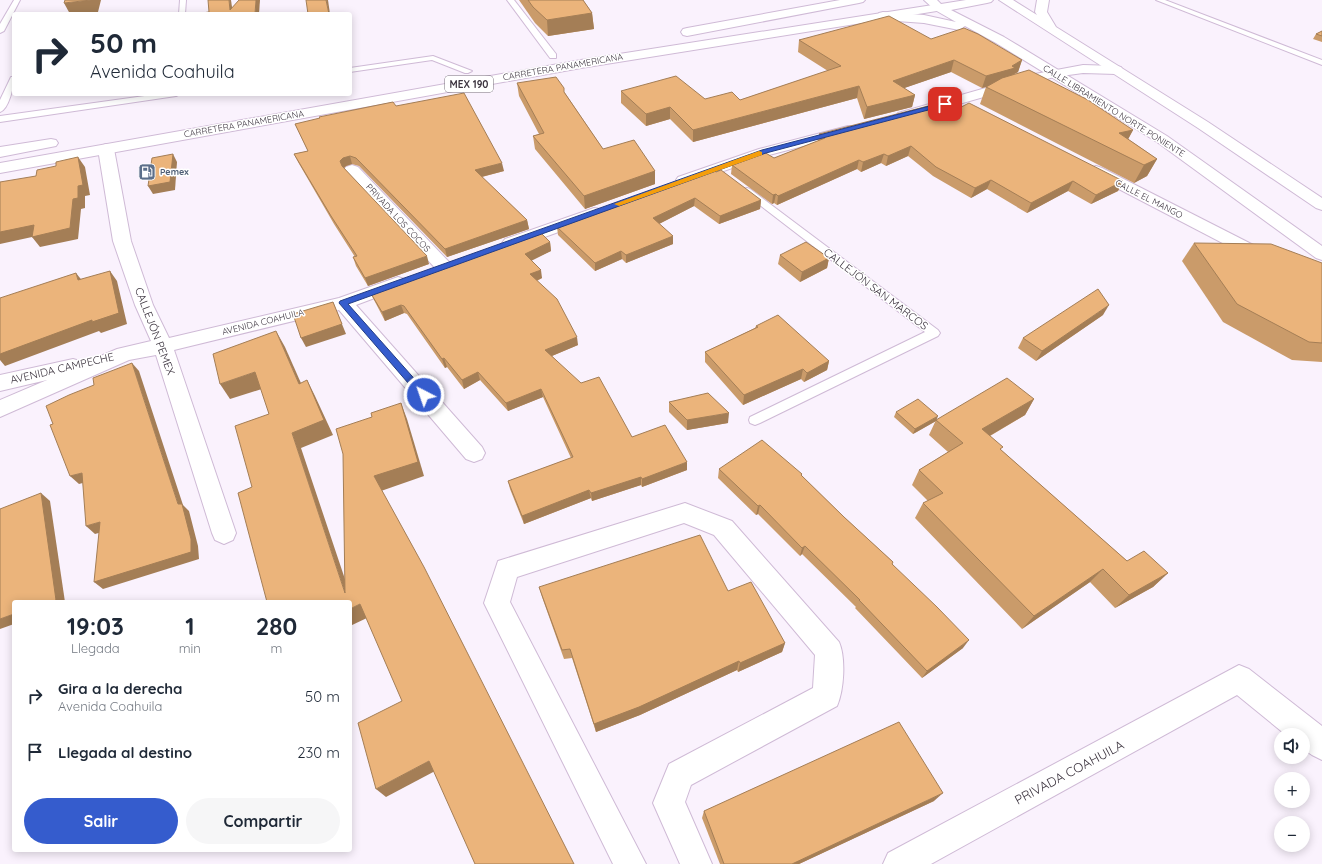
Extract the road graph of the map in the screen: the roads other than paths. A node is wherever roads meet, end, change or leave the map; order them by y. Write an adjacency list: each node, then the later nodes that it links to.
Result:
1 (17, 0): 13 (lane)
2 (183, 0): 10 (lane)
3 (510, 0): 17 (lane)
4 (859, 0): 14 (main road)
5 (987, 0): 9 (main road, MEX 190)
6 (1005, 0): 12 (main road)
7 (1043, 0): 12 (main road)
8 (1159, 0): 19 (lane)
9 (934, 4): 11 (main road, CARRETERA PANAMERICANA / MEX 190); 15 (main road, CALLE LIBRAMIENTO NORTE PONIENTE)
10 (182, 12)
11 (883, 16): 15 (main road); 37 (main road, CARRETERA PANAMERICANA / MEX 190)
12 (1052, 30): 22 (main road)
13 (0, 31)
14 (677, 34)
15 (1000, 40): 24 (main road, CALLE LIBRAMIENTO NORTE PONIENTE)
16 (568, 53): 17 (main road, CARRETERA PANAMERICANA)
17 (553, 56): 18 (main road, CARRETERA PANAMERICANA)
18 (537, 59)
19 (1322, 63)
20 (483, 68): 23 (main road, MEX 190)
21 (352, 70): 23 (lane)
22 (1116, 70): 24 (main road); 44 (main road)
23 (468, 71): 25 (main road, MEX 190)
24 (1053, 72): 29 (main road); 47 (main road, CALLE LIBRAMIENTO NORTE PONIENTE)
25 (444, 75)
26 (12, 83): 30 (lane)
27 (162, 96): 32 (lane)
28 (331, 96): 35 (main road, CARRETERA PANAMERICANA)
29 (958, 100): 31 (main road); 33 (main road)
30 (0, 109)
31 (979, 111)
32 (0, 120)
33 (886, 120)
34 (864, 126): 42 (main road)
35 (141, 129)
36 (63, 142): 38 (main road)
37 (106, 149): 40 (main road, CARRETERA PANAMERICANA / MEX 190); 51 (main road, CALLEJÓN PEMEX)
38 (0, 152)
39 (1084, 165): 48 (main road, CALLE EL MANGO)
40 (0, 168)
41 (352, 170): 49 (main road, PRIVADA LOS COCOS)
42 (727, 176): 43 (main road); 55 (lane, CALLEJÓN SAN MARCOS)
43 (671, 185)
44 (1322, 205)
45 (611, 207): 46 (main road)
46 (493, 249)
47 (1322, 254)
48 (1279, 263)
49 (437, 270): 50 (main road, AVENIDA COAHUILA)
50 (343, 303): 51 (main road, AVENIDA COAHUILA); 56 (main road)
51 (163, 346): 52 (main road, AVENIDA COAHUILA); 57 (main road, CALLEJÓN PEMEX)
52 (124, 354): 53 (main road, AVENIDA CAMPECHE); 54 (main road, AVENIDA COAHUILA)
53 (0, 383)
54 (0, 409)
55 (755, 420)
56 (474, 453)
57 (224, 533)
58 (1322, 745): 61 (main road, PRIVADA COAHUILA)
59 (630, 864): 60 (main road)
60 (696, 864)
61 (899, 864)

